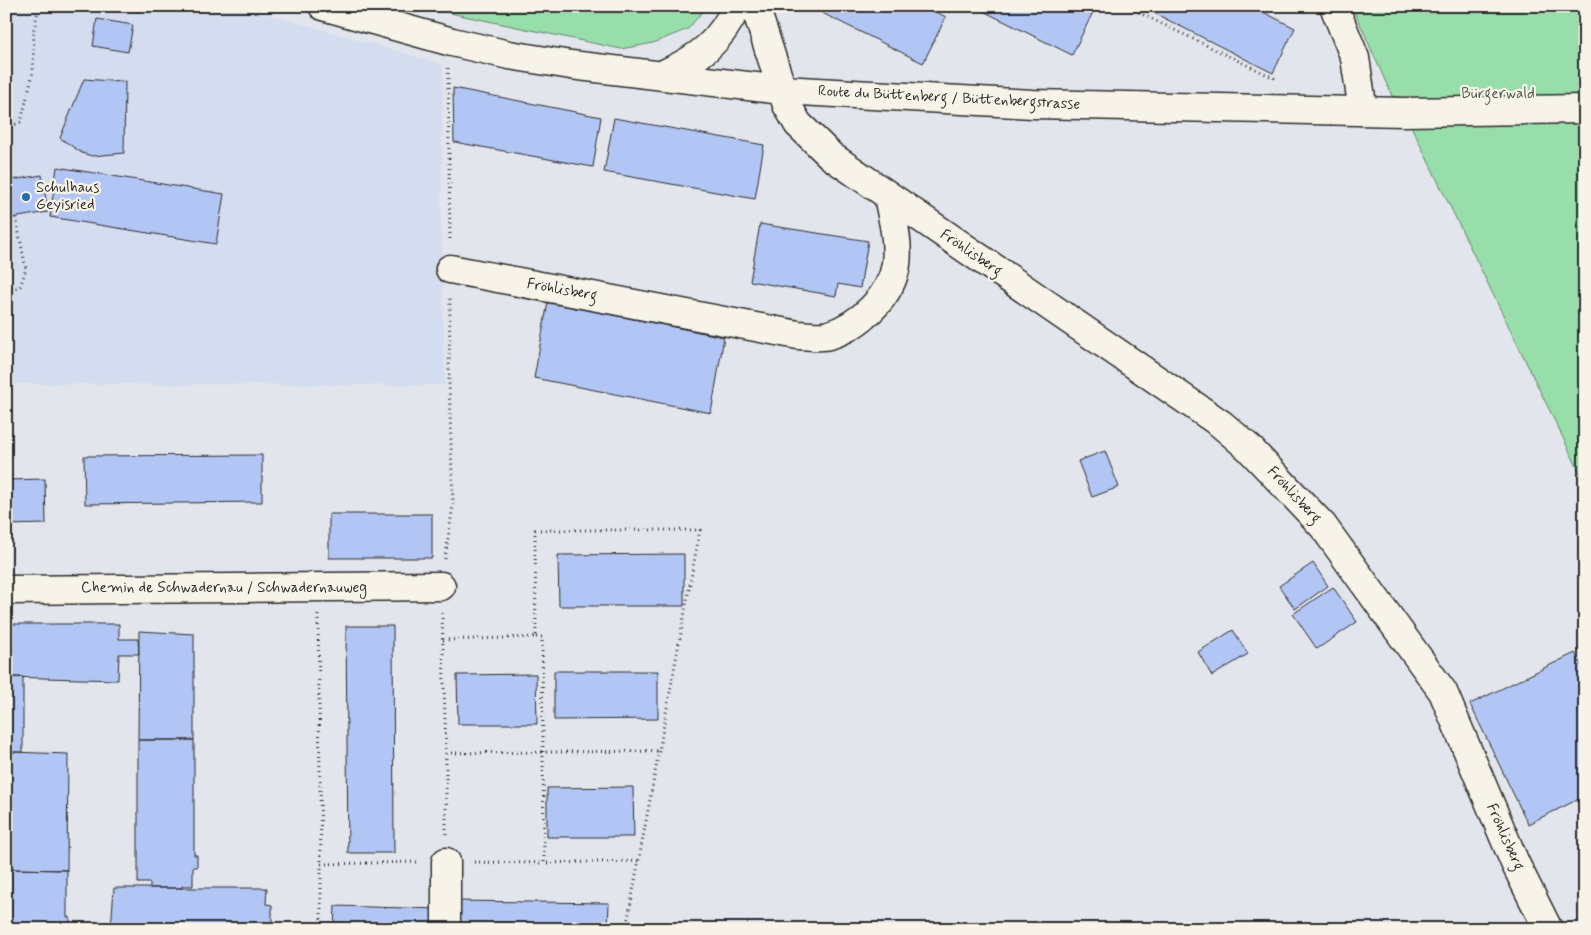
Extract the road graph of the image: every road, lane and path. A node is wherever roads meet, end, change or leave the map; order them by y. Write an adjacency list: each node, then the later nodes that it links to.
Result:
1 (39, 6): 14 (path)
2 (323, 6): 8 (street, Route du Büttenberg / Büttenbergstrasse)
3 (737, 6): 8 (street)
4 (755, 6): 9 (street, Fröhlisberg)
5 (1125, 6): 10 (path)
6 (1334, 6): 13 (street)
7 (447, 61): 11 (path)
8 (664, 74): 9 (street, Route du Büttenberg / Büttenbergstrasse)
9 (782, 90): 13 (street, Route du Büttenberg / Büttenbergstrasse); 15 (street, Fröhlisberg)
10 (1274, 90)
11 (449, 106)
12 (1585, 109): 13 (street, Route du Büttenberg / Büttenbergstrasse)
13 (1363, 111)
14 (6, 128)
15 (888, 196): 17 (street, Fröhlisberg); 35 (street, Fröhlisberg)
16 (16, 218): 18 (path)
17 (450, 269)
18 (6, 291)
19 (449, 381): 20 (path)
20 (441, 586): 21 (street, Chemin de Schwadernau / Schwadernauweg); 24 (path)
21 (318, 587): 22 (street, Chemin de Schwadernau / Schwadernauweg); 31 (path)
22 (6, 590)
23 (536, 637): 24 (path); 25 (path); 26 (path)
24 (443, 640): 27 (path)
25 (659, 751): 26 (path); 28 (path)
26 (541, 752): 27 (path); 30 (path)
27 (446, 753): 29 (path)
28 (638, 861): 30 (path); 34 (path)
29 (446, 862): 30 (path); 31 (path); 33 (street)
30 (544, 863)
31 (321, 864): 32 (path)
32 (321, 929)
33 (446, 929)
34 (626, 929)
35 (1548, 929)

